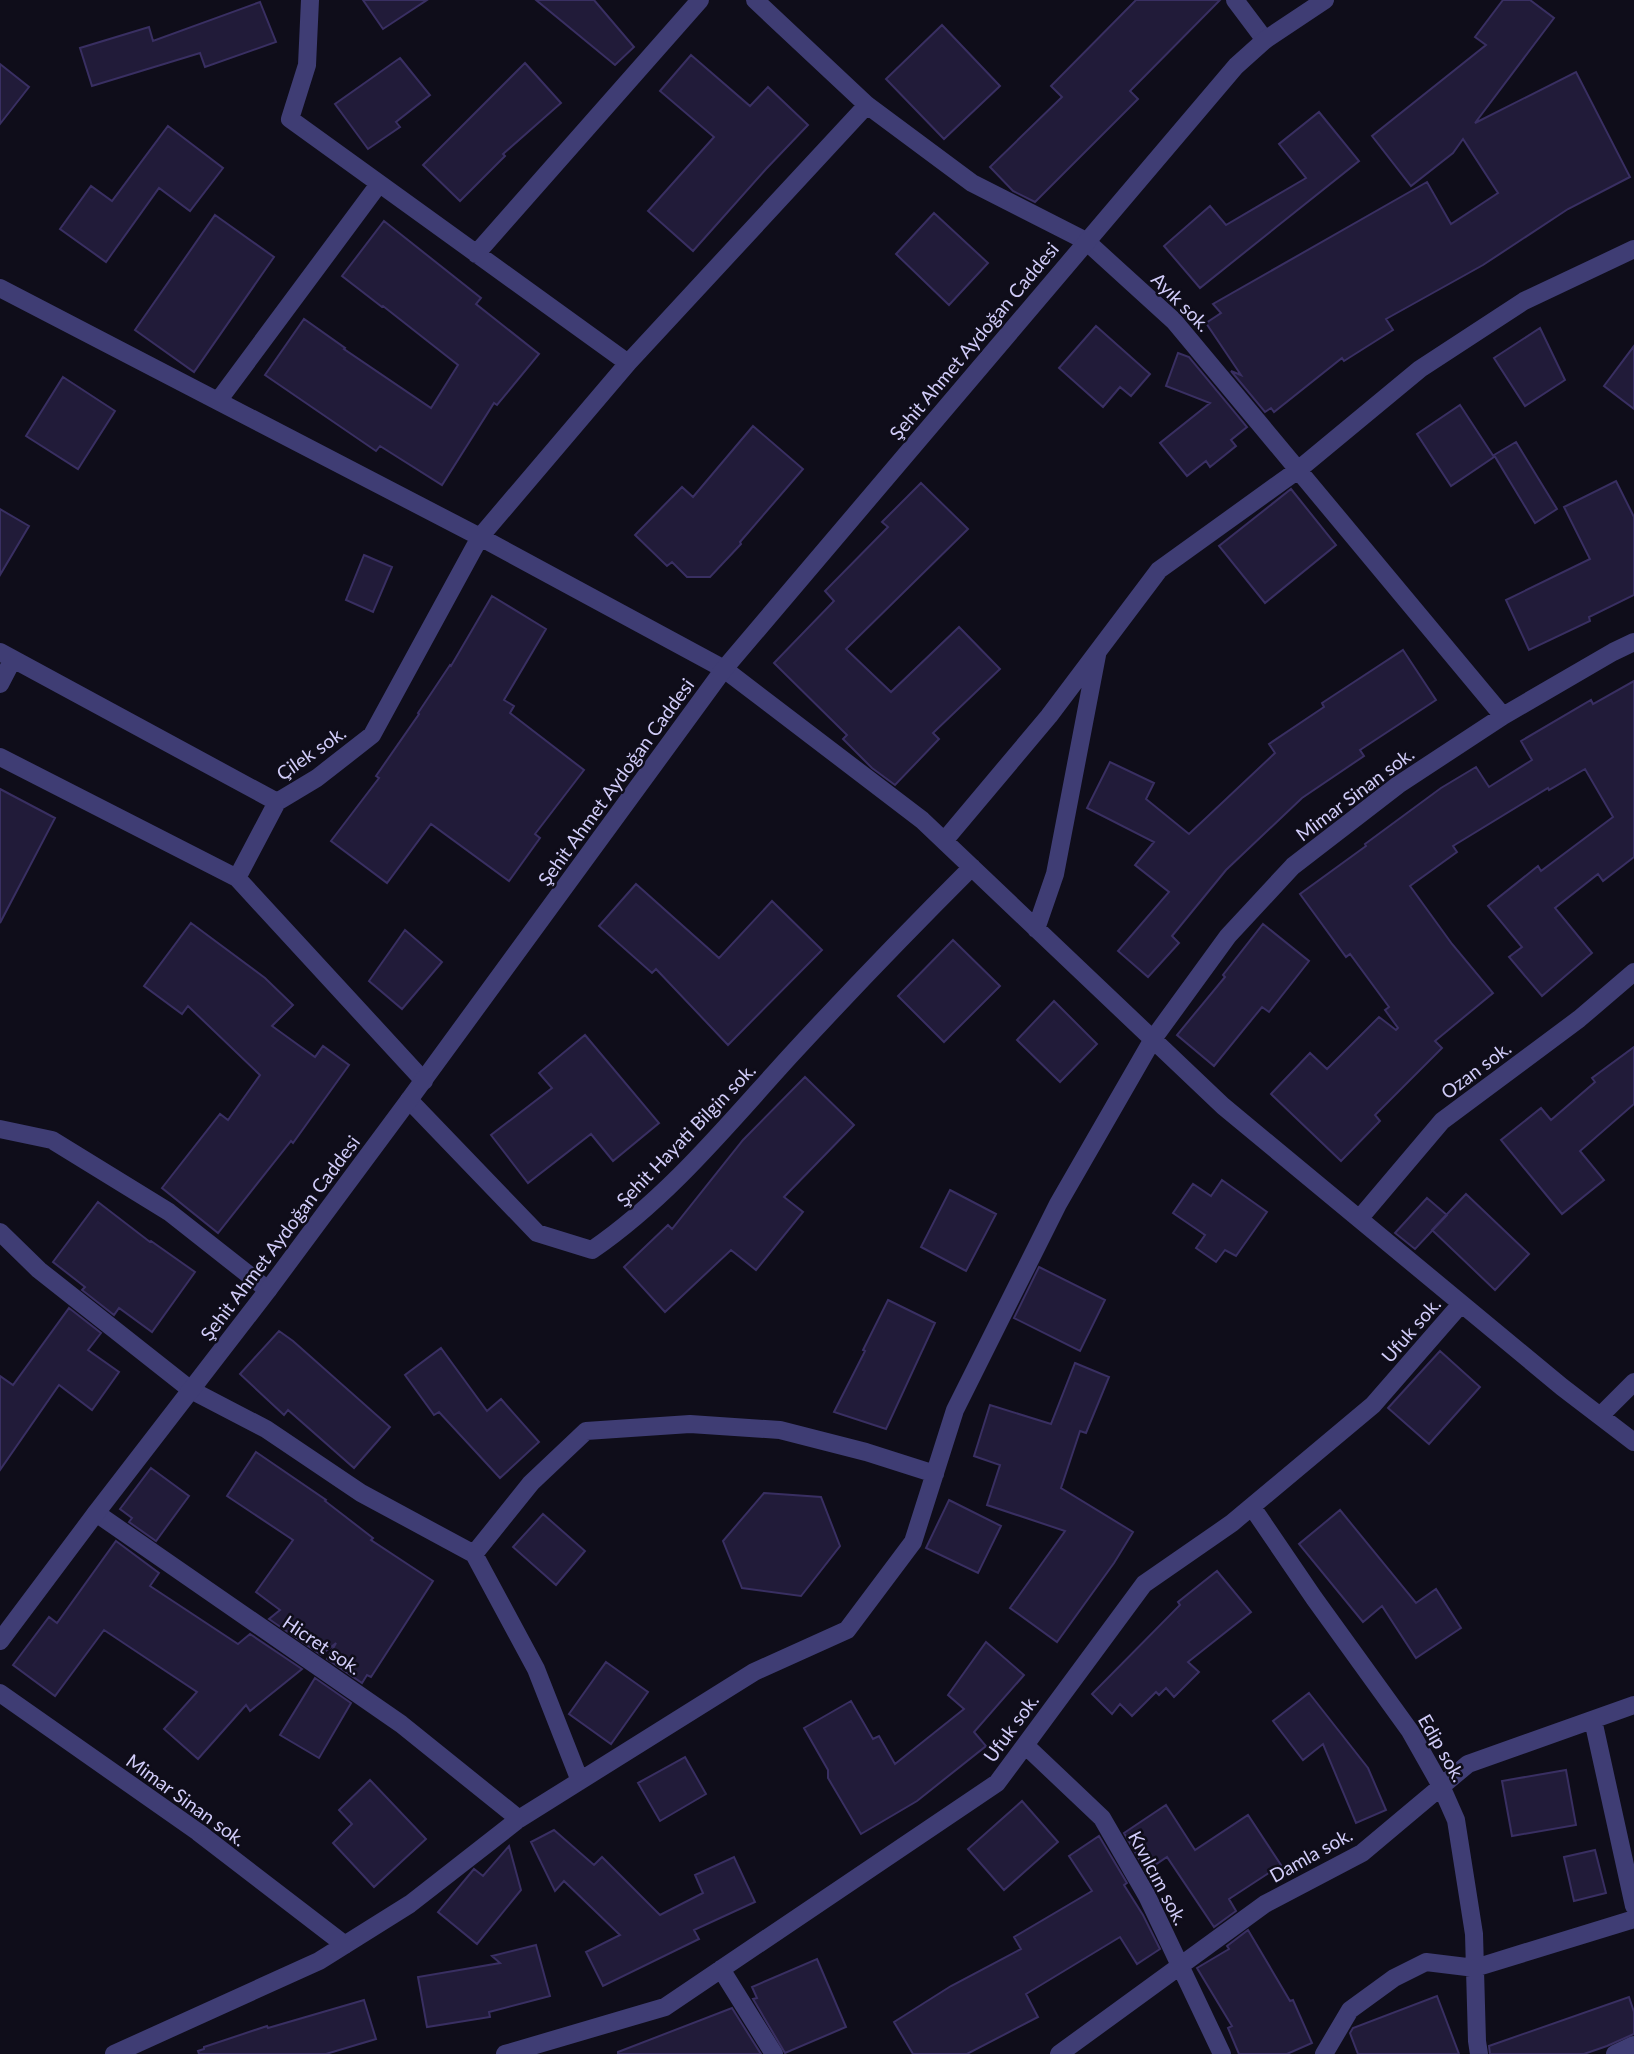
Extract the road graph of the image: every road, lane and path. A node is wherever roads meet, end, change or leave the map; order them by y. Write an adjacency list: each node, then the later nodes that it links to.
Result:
1 (310, 0): 8 (street)
2 (699, 0): 11 (street)
3 (755, 0): 7 (street, Ayık sok.)
4 (1235, 0): 6 (street)
5 (1325, 0): 6 (street, Şehit Ahmet Aydoğan Caddesi)
6 (1265, 40): 9 (street, Şehit Ahmet Aydoğan Caddesi)
7 (867, 106): 9 (street, Ayık sok.); 13 (street, Çilek sok.)
8 (379, 184): 11 (street); 14 (street)
9 (1086, 241): 15 (street, Ayık sok.); 20 (street, Şehit Ahmet Aydoğan Caddesi)
10 (1634, 249): 15 (street)
11 (476, 254): 13 (street)
12 (0, 288): 14 (street)
13 (628, 363): 16 (street, Çilek sok.)
14 (218, 401): 16 (street)
15 (1298, 470): 18 (street); 22 (street, Ayık sok.)
16 (481, 537): 20 (street); 24 (street, Çilek sok.)
17 (1634, 642): 22 (street, Mimar Sinan sok.)
18 (1098, 651): 25 (street); 28 (street)
19 (7, 656): 21 (street); 24 (street, Çilek sok.)
20 (724, 670): 25 (street); 31 (street, Şehit Ahmet Aydoğan Caddesi)
21 (0, 684)
22 (1503, 716): 30 (street, Mimar Sinan sok.)
23 (0, 757): 27 (street)
24 (277, 802): 27 (street)
25 (944, 841): 26 (street)
26 (971, 867): 28 (street); 32 (street, Şehit Hayati Bilgin sok.)
27 (237, 878): 31 (street)
28 (1037, 929): 30 (street)
29 (1634, 972): 34 (street, Ozan sok.)
30 (1153, 1039): 34 (street); 42 (street, Mimar Sinan sok.)
31 (424, 1081): 32 (street, Şehit Ahmet Aydoğan Caddesi)
32 (410, 1100): 36 (street, Şehit Ahmet Aydoğan Caddesi)
33 (0, 1129): 36 (street)
34 (1359, 1219): 37 (street)
35 (0, 1232): 39 (street)
36 (268, 1290): 39 (street, Şehit Ahmet Aydoğan Caddesi)
37 (1461, 1304): 40 (street); 43 (street, Ufuk sok.)
38 (1634, 1382): 40 (street)
39 (191, 1390): 44 (street, Şehit Ahmet Aydoğan Caddesi); 45 (street)
40 (1600, 1416): 41 (street)
41 (1634, 1442)
42 (935, 1474): 45 (street); 51 (street, Mimar Sinan sok.)
43 (1252, 1507): 50 (street, Ufuk sok.); 52 (street, Edip sok.)
44 (96, 1513): 46 (street, Şehit Ahmet Aydoğan Caddesi); 53 (street, Hicret sok.)
45 (474, 1555): 51 (street)
46 (0, 1642)
47 (0, 1693): 56 (street, Mimar Sinan sok.)
48 (1634, 1705): 49 (street, Damla sok.)
49 (1593, 1720): 52 (street, Damla sok.); 54 (street)
50 (1025, 1745): 57 (street, Kıvılcım sok.); 59 (street, Ufuk sok.)
51 (580, 1781): 53 (street, Mimar Sinan sok.)
52 (1441, 1786): 57 (street, Damla sok.); 58 (street, Edip sok.)
53 (519, 1819): 56 (street, Mimar Sinan sok.)
54 (1634, 1906)
55 (1634, 1919): 58 (street)
56 (345, 1945): 61 (street, Mimar Sinan sok.)
57 (1180, 1966): 64 (street, Damla sok.); 65 (street, Kıvılcım sok.)
58 (1475, 1968): 66 (street); 67 (street, Edip sok.)
59 (721, 1969): 62 (street, Ufuk sok.); 63 (street)
60 (1634, 2045): 68 (street)
61 (114, 2054)
62 (505, 2054)
63 (774, 2054)
64 (1059, 2054)
65 (1222, 2054)
66 (1324, 2054)
67 (1479, 2054)
68 (1615, 2054)

